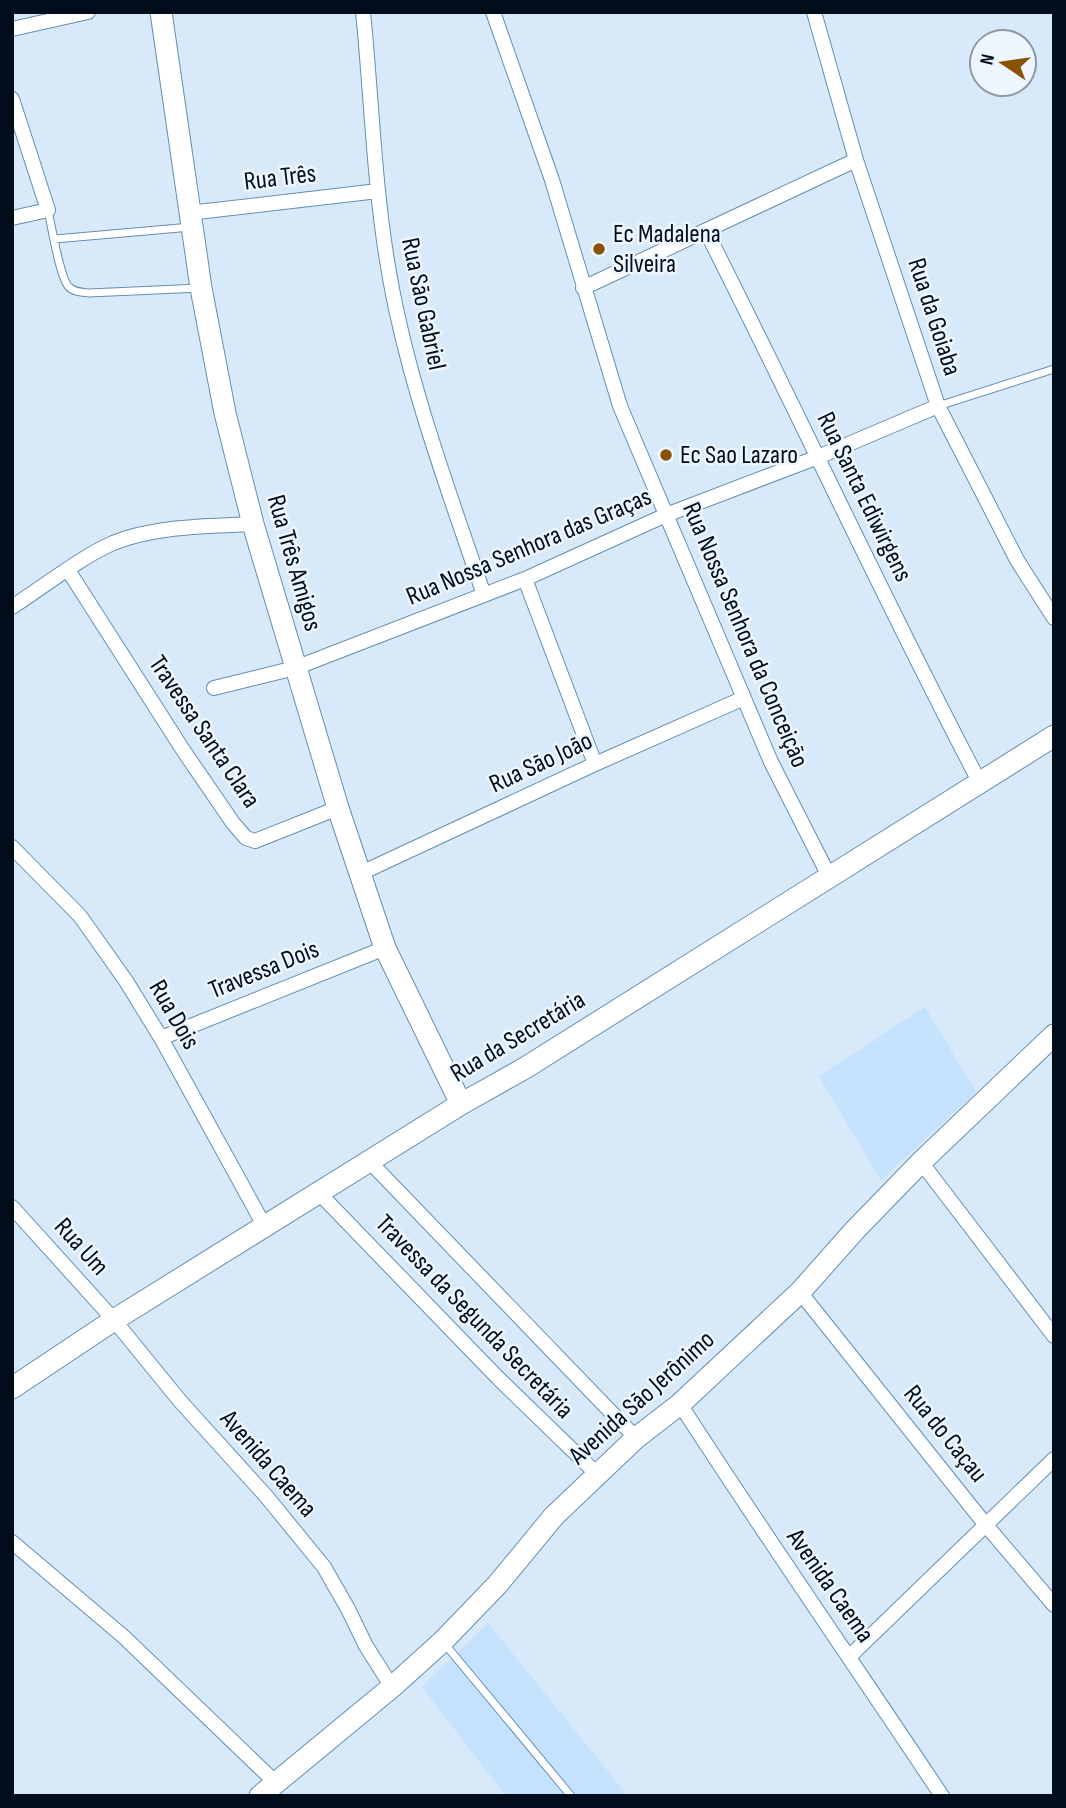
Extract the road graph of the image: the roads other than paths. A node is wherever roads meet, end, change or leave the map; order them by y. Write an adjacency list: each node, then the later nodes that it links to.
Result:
1 (88, 12): 6 (street)
2 (161, 12): 12 (street, Rua Três Amigos)
3 (363, 12): 9 (street, Rua São Gabriel)
4 (493, 12): 16 (street, Rua Nossa Senhora da Conceição)
5 (814, 12): 8 (street, Rua da Goiaba)
6 (12, 29)
7 (12, 99): 10 (street)
8 (856, 160): 13 (street); 18 (street, Rua da Goiaba)
9 (378, 191): 12 (street, Rua Três); 24 (street, Rua São Gabriel)
10 (48, 210): 11 (street); 14 (lane)
11 (12, 218)
12 (190, 220): 14 (lane); 15 (street, Rua Três Amigos)
13 (706, 230): 16 (street); 19 (street, Rua Santa Ediwirgens)
14 (55, 239): 15 (lane)
15 (201, 288): 21 (street, Rua Três Amigos)
16 (583, 288): 20 (street, Rua Nossa Senhora da Conceição)
17 (1054, 369): 18 (lane)
18 (938, 406): 19 (street, Rua Nossa Senhora das Graças); 26 (street, Rua da Goiaba)
19 (818, 457): 20 (street, Rua Nossa Senhora das Graças); 32 (street, Rua Santa Ediwirgens)
20 (667, 515): 23 (street, Rua Nossa Senhora das Graças); 29 (street, Rua Nossa Senhora da Conceição)
21 (253, 524): 22 (street); 27 (street, Rua Três Amigos)
22 (68, 570): 25 (street); 33 (street, Travessa Santa Clara)
23 (525, 579): 24 (street, Rua Nossa Senhora das Graças); 31 (street)
24 (484, 595): 27 (street, Rua Nossa Senhora das Graças)
25 (12, 607)
26 (1054, 618)
27 (295, 668): 28 (street, Rua Nossa Senhora das Graças); 33 (street, Rua Três Amigos)
28 (214, 688)
29 (744, 698): 31 (street, Rua São João); 36 (street, Rua Nossa Senhora da Conceição)
30 (1054, 736): 32 (street, Rua da Secretária)
31 (596, 764): 35 (street, Rua São João)
32 (980, 783): 36 (street, Rua da Secretária)
33 (338, 808): 35 (street, Rua Três Amigos)
34 (12, 847): 39 (street, Rua Dois)
35 (359, 874): 37 (street, Rua Três Amigos)
36 (829, 876): 40 (street, Rua da Secretária)
37 (385, 948): 39 (street, Travessa Dois); 40 (street, Rua Três Amigos)
38 (1054, 1035): 42 (street, Avenida São Jerônimo)
39 (161, 1038): 45 (street, Rua Dois)
40 (461, 1104): 41 (street, Rua da Secretária)
41 (370, 1162): 43 (street, Rua da Secretária); 51 (street, Travessa da Segunda Secretária)
42 (921, 1162): 46 (street, Avenida São Jerônimo); 48 (street)
43 (318, 1192): 45 (street, Rua da Secretária); 53 (street, Travessa da Segunda Secretária)
44 (12, 1206): 47 (street, Rua Um)
45 (265, 1227): 47 (street, Rua da Secretária)
46 (800, 1292): 50 (street, Avenida São Jerônimo); 54 (street, Rua do Caçau)
47 (114, 1320): 49 (street, Rua da Secretária); 59 (street, Avenida Caema)
48 (1054, 1336)
49 (12, 1388)
50 (680, 1404): 51 (street, Avenida São Jerônimo); 58 (street, Avenida Caema)
51 (636, 1438): 53 (street, Avenida São Jerônimo)
52 (1054, 1459): 54 (street)
53 (597, 1474): 57 (street, Avenida São Jerônimo)
54 (985, 1524): 56 (street, Rua do Caçau); 58 (street)
55 (12, 1542): 60 (street)
56 (1054, 1605)
57 (443, 1641): 59 (street, Avenida São Jerônimo); 61 (lane)
58 (850, 1656): 62 (street, Avenida Caema)
59 (392, 1687): 60 (street, Avenida São Jerônimo)
60 (268, 1789)
61 (571, 1796)
62 (942, 1796)

